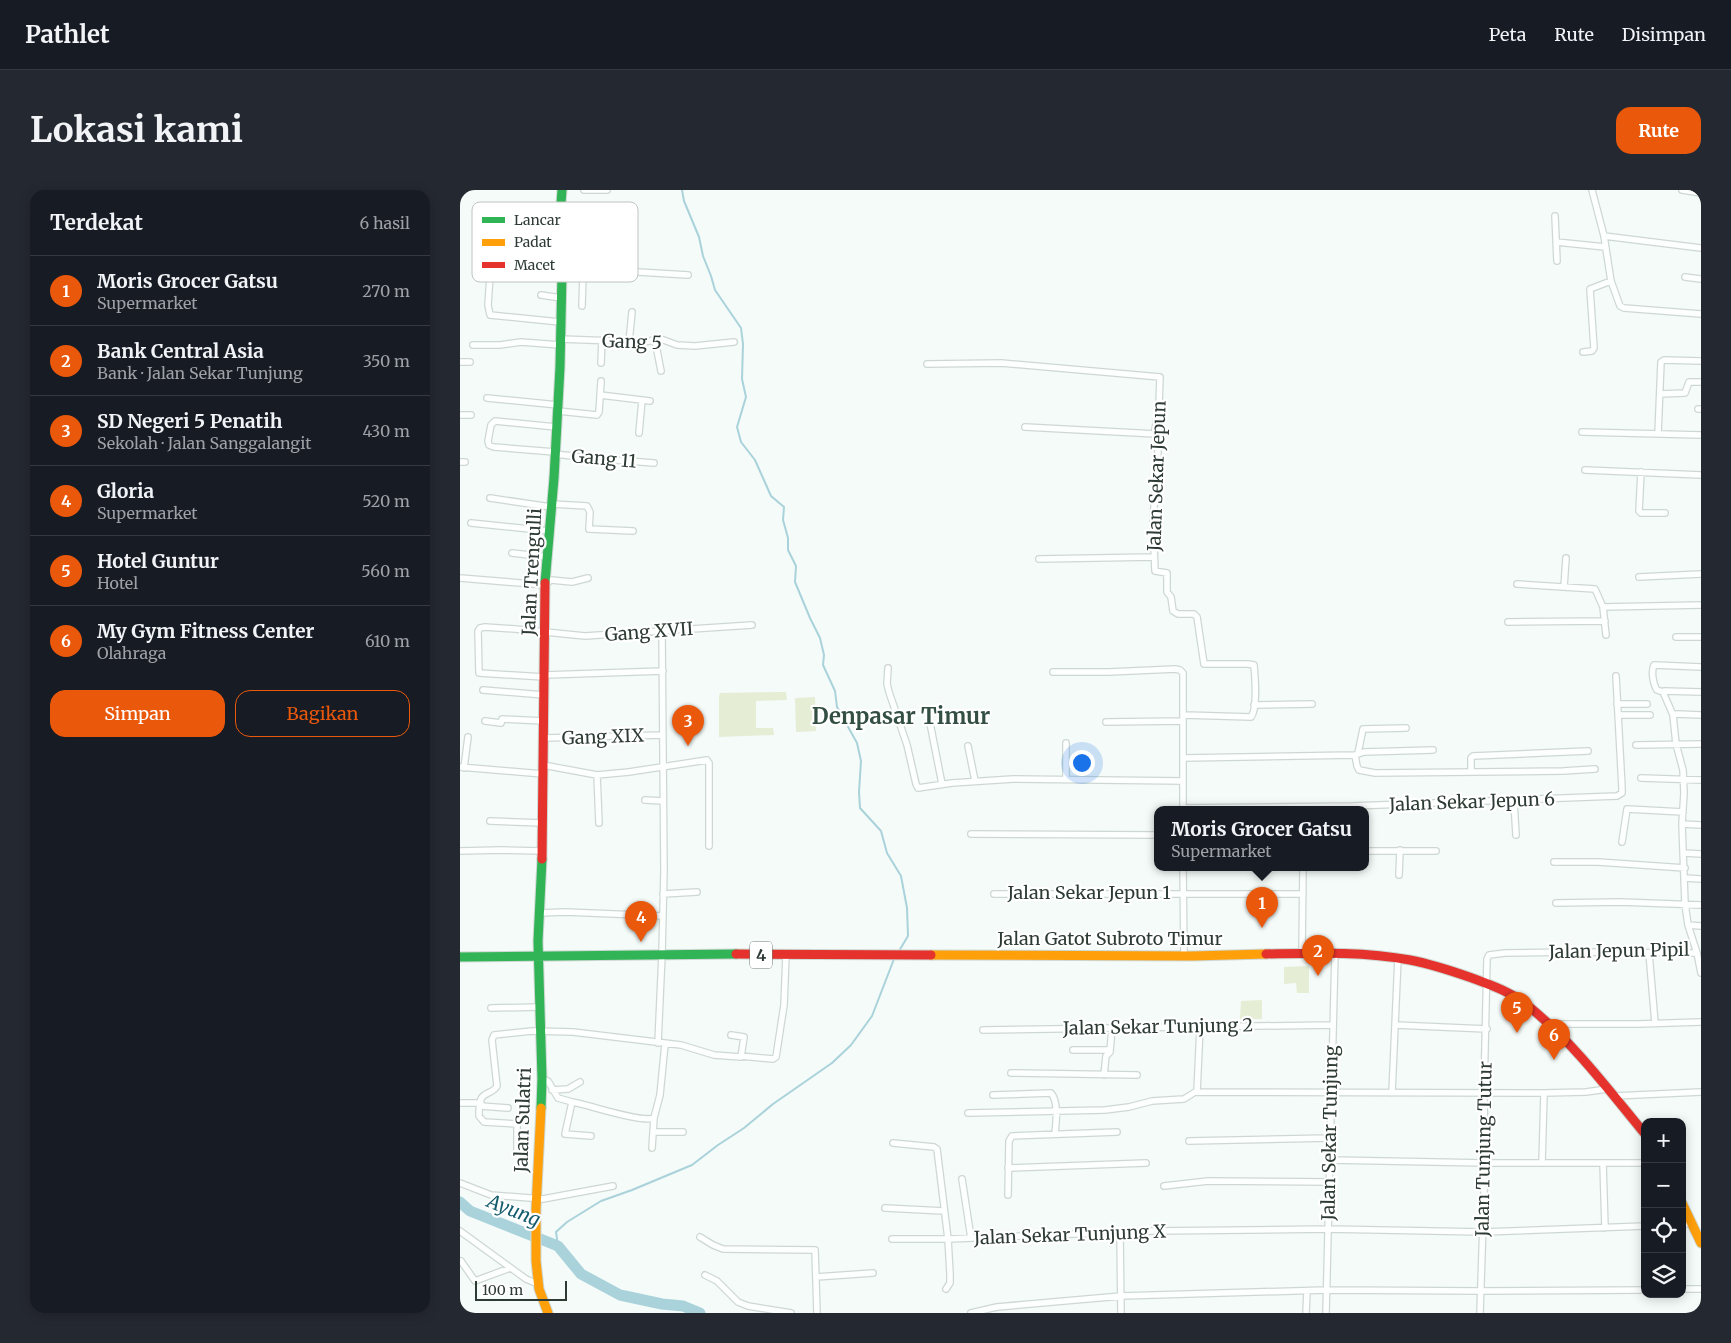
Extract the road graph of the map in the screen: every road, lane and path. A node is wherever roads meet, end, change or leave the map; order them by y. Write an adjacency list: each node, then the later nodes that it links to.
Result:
1 (584, 190): 2 (street)
2 (607, 190)
3 (1592, 190): 7 (street)
4 (1682, 190): 5 (street)
5 (1701, 193)
6 (1555, 216): 8 (street)
7 (1604, 236): 9 (street); 10 (street)
8 (1556, 242): 9 (street); 11 (street)
9 (1605, 247): 16 (street)
10 (1701, 248)
11 (1556, 261)
12 (638, 272): 13 (street)
13 (688, 275)
14 (1685, 277): 15 (street)
15 (1701, 279)
16 (1611, 281): 24 (street); 32 (street)
17 (490, 282): 25 (street)
18 (562, 282): 21 (main road, Jalan Trengulli)
19 (583, 282): 22 (street)
20 (541, 295): 21 (street)
21 (561, 298): 25 (main road, Jalan Trengulli)
22 (582, 306)
23 (632, 312): 29 (street)
24 (1701, 314)
25 (560, 322): 28 (main road, Jalan Trengulli)
26 (602, 340): 28 (street, Gang 5); 29 (street, Gang 5); 36 (street)
27 (655, 340): 29 (street, Gang 5); 30 (street, Gang 5); 38 (street)
28 (560, 342): 31 (street, Gang 5); 46 (main road, Jalan Trengulli)
29 (629, 342)
30 (734, 342)
31 (473, 345)
32 (1583, 352)
33 (1701, 361): 41 (street)
34 (460, 362): 35 (street)
35 (470, 362)
36 (600, 363)
37 (927, 364): 53 (street, Jalan Sekar Jepun)
38 (660, 371)
39 (601, 381): 42 (street)
40 (1701, 382): 41 (street)
41 (1660, 394): 54 (street)
42 (600, 395): 44 (street); 46 (street)
43 (487, 398): 46 (street)
44 (642, 400): 45 (street); 52 (street)
45 (650, 401)
46 (558, 408): 49 (main road, Jalan Trengulli)
47 (460, 415): 48 (street)
48 (471, 415)
49 (556, 427): 56 (main road, Jalan Trengulli); 56 (street, Gang 11)
50 (1025, 427): 53 (street)
51 (1582, 432): 54 (street)
52 (639, 433)
53 (1156, 434): 69 (street, Jalan Sekar Jepun)
54 (1658, 434): 55 (street)
55 (1701, 435)
56 (555, 453): 57 (street, Gang 11); 62 (main road, Jalan Trengulli)
57 (654, 462)
58 (1585, 470): 59 (street)
59 (1642, 472): 60 (street); 63 (street)
60 (1701, 475)
61 (490, 498): 62 (street)
62 (552, 505): 65 (main road, Jalan Trengulli); 66 (street)
63 (1665, 513)
64 (471, 523): 65 (street)
65 (549, 531): 68 (main road, Jalan Trengulli)
66 (633, 531)
67 (512, 552): 68 (street)
68 (547, 557): 77 (main road, Jalan Trengulli)
69 (1153, 557): 71 (street); 102 (street, Jalan Sekar Jepun)
70 (1566, 558): 78 (street)
71 (1039, 559)
72 (1701, 574): 73 (street)
73 (1639, 577)
74 (460, 578): 77 (street)
75 (588, 578): 77 (street)
76 (1517, 584): 78 (street)
77 (545, 585): 85 (main road, Jalan Trengulli)
78 (1564, 587): 80 (street)
79 (1701, 604): 80 (street)
80 (1603, 608): 81 (street)
81 (1605, 621): 82 (street); 86 (street)
82 (1508, 622)
83 (752, 625): 84 (street, Gang XVII)
84 (662, 632): 85 (street, Gang XVII); 91 (street)
85 (545, 633): 93 (main road, Jalan Trengulli); 93 (street, Gang XVII)
86 (1606, 635)
87 (1676, 637): 88 (street)
88 (1701, 637)
89 (1701, 667): 96 (street, Jalan Jepun Pipil)
90 (888, 668): 137 (street)
91 (663, 671): 93 (street); 113 (street)
92 (1053, 672): 107 (street)
93 (545, 676): 98 (main road, Jalan Trengulli)
94 (1616, 676): 100 (street, Jalan Sekar Jepun 6)
95 (483, 690): 98 (street)
96 (1663, 692): 97 (street); 105 (street, Jalan Jepun Pipil)
97 (1701, 692)
98 (544, 695): 108 (main road, Jalan Trengulli)
99 (1312, 704): 102 (street)
100 (1618, 704): 101 (street); 103 (street, Jalan Sekar Jepun 6)
101 (1648, 704)
102 (1254, 705): 107 (street)
103 (1618, 715): 104 (street); 140 (street, Jalan Sekar Jepun 6)
104 (1650, 715)
105 (1673, 715): 106 (street); 117 (street, Jalan Jepun Pipil)
106 (1701, 715)
107 (1183, 718): 110 (street); 124 (street)
108 (544, 721): 109 (street); 115 (main road, Jalan Trengulli)
109 (485, 722)
110 (1106, 722)
111 (930, 723): 137 (street)
112 (1406, 728): 123 (street)
113 (663, 735): 115 (street, Gang XIX); 125 (street)
114 (468, 737): 126 (street)
115 (544, 738): 127 (main road, Jalan Trengulli)
116 (1066, 743): 132 (street)
117 (1676, 744): 118 (street); 119 (street); 133 (street, Jalan Jepun Pipil)
118 (1701, 744)
119 (1636, 745)
120 (968, 746): 135 (street)
121 (1432, 750): 123 (street)
122 (1588, 751): 129 (street)
123 (1357, 754): 124 (street); 129 (street)
124 (1183, 758): 136 (street)
125 (662, 767): 130 (street); 139 (street); 153 (street)
126 (462, 768): 127 (street)
127 (543, 769): 130 (street); 145 (main road, Jalan Trengulli)
128 (1595, 769): 129 (street)
129 (1471, 772)
130 (597, 775): 146 (street)
131 (1641, 778): 133 (street)
132 (1066, 779): 135 (street); 136 (street)
133 (1684, 779): 134 (street); 143 (street, Jalan Jepun Pipil)
134 (1701, 780)
135 (975, 781): 137 (street)
136 (1183, 781): 141 (street)
137 (942, 784)
138 (645, 800): 139 (street)
139 (663, 801): 169 (street)
140 (1514, 801): 142 (street, Jalan Sekar Jepun 6); 151 (street)
141 (1183, 806)
142 (1369, 807)
143 (1682, 812): 147 (street, Jalan Jepun Pipil); 152 (street)
144 (490, 822): 145 (street)
145 (543, 823): 155 (main road, Jalan Trengulli)
146 (599, 823)
147 (1682, 824): 148 (street); 159 (street, Jalan Jepun Pipil)
148 (1701, 825)
149 (971, 834): 150 (street)
150 (1154, 835)
151 (1516, 836)
152 (1622, 842)
153 (709, 846)
154 (1400, 850): 156 (street); 157 (street); 165 (street)
155 (542, 851): 158 (street); 176 (main road, Jalan Trengulli)
156 (1369, 851)
157 (1436, 851)
158 (460, 852)
159 (1684, 853): 160 (street); 162 (street, Jalan Jepun Pipil)
160 (1701, 854)
161 (1554, 862): 162 (street)
162 (1685, 868): 166 (street, Jalan Jepun Pipil)
163 (1183, 871): 171 (street)
164 (1303, 871): 172 (street)
165 (1399, 875)
166 (1685, 878): 167 (street); 174 (street, Jalan Jepun Pipil)
167 (1701, 879)
168 (697, 892): 169 (street)
169 (664, 894): 177 (street)
170 (994, 894): 171 (street, Jalan Sekar Jepun 1)
171 (1183, 894): 172 (street, Jalan Sekar Jepun 1); 187 (street)
172 (1303, 894): 180 (street)
173 (1556, 903): 174 (street)
174 (1685, 904): 175 (street); 178 (street, Jalan Jepun Pipil)
175 (1701, 905)
176 (540, 913): 177 (street); 185 (main road, Jalan Trengulli)
177 (663, 916): 186 (street)
178 (1688, 925): 179 (street); 183 (street, Jalan Jepun Pipil)
179 (1701, 926)
180 (1302, 953): 181 (main road, Jalan Gatot Subroto Timur / 4); 187 (main road, Jalan Gatot Subroto Timur / 4)
181 (1335, 953): 189 (main road, Jalan Gatot Subroto Timur / 4); 197 (street, Jalan Sekar Tunjung)
182 (1649, 953): 183 (street, Jalan Jepun Pipil); 191 (street, Jalan Jepun Pipil); 195 (street)
183 (1697, 953): 190 (street)
184 (786, 955): 186 (main road, Jalan Gatot Subroto Timur / 4); 187 (main road, Jalan Gatot Subroto Timur / 4); 209 (street)
185 (539, 956): 186 (main road, Jalan Gatot Subroto Timur / 4); 188 (main road, 4); 193 (main road, Jalan Sulatri)
186 (662, 956): 205 (street)
187 (1184, 956)
188 (460, 957)
189 (1398, 958): 191 (main road, Jalan Gatot Subroto Timur / 4); 198 (street)
190 (1701, 973)
191 (1488, 984): 196 (main road, Jalan Gatot Subroto Timur / 4); 201 (street, Jalan Tunjung Tutur)
192 (491, 1008): 193 (street)
193 (540, 1008): 203 (main road, Jalan Sulatri)
194 (1701, 1022): 195 (street)
195 (1655, 1023): 196 (street)
196 (1548, 1024): 215 (main road, Jalan Gatot Subroto Timur / 4)
197 (1333, 1025): 200 (street, Jalan Sekar Tunjung 2); 218 (street, Jalan Sekar Tunjung)
198 (1395, 1025): 201 (street); 219 (street)
199 (1112, 1027): 200 (street, Jalan Sekar Tunjung 2); 202 (street, Jalan Sekar Tunjung 2); 208 (street)
200 (1200, 1027): 217 (street)
201 (1487, 1029): 220 (street, Jalan Tunjung Tutur)
202 (983, 1030)
203 (540, 1031): 205 (street); 213 (main road, Jalan Sulatri); 227 (street)
204 (731, 1035): 209 (street)
205 (658, 1043): 206 (street)
206 (665, 1044): 209 (street); 231 (street)
207 (1073, 1050): 208 (street)
208 (1110, 1050): 211 (street)
209 (741, 1056)
210 (1011, 1073): 211 (street)
211 (1104, 1075): 212 (street)
212 (1137, 1075)
213 (542, 1079): 216 (street); 256 (main road, Jalan Sulatri)
214 (580, 1082): 216 (street)
215 (1608, 1088): 222 (street); 224 (main road, Jalan Gatot Subroto Timur / 4)
216 (552, 1090): 225 (street)
217 (1197, 1092): 218 (street); 229 (street)
218 (1331, 1092): 219 (street); 238 (street, Jalan Sekar Tunjung)
219 (1392, 1092): 220 (street)
220 (1484, 1092): 222 (street); 245 (street, Jalan Tunjung Tutur)
221 (1701, 1092): 224 (street)
222 (1544, 1093): 246 (street)
223 (993, 1094): 229 (street)
224 (1614, 1096): 232 (main road, Jalan Gatot Subroto Timur / 4)
225 (572, 1102): 231 (street); 237 (street)
226 (460, 1103): 227 (street)
227 (480, 1104): 228 (street); 242 (street)
228 (508, 1108)
229 (1056, 1112): 230 (street); 236 (street)
230 (968, 1113)
231 (654, 1118): 233 (street)
232 (1641, 1129)
233 (653, 1132): 234 (street); 241 (street)
234 (683, 1132)
235 (1117, 1132): 236 (street)
236 (1056, 1134): 249 (street)
237 (590, 1136)
238 (1330, 1138): 239 (street); 243 (street, Jalan Sekar Tunjung)
239 (1189, 1141)
240 (893, 1143): 259 (street, Jalan Sekar Tunjung X)
241 (652, 1148)
242 (517, 1151)
243 (1330, 1160): 245 (street); 251 (street, Jalan Sekar Tunjung)
244 (1146, 1162): 249 (street)
245 (1485, 1163): 246 (street); 266 (street, Jalan Tunjung Tutur)
246 (1542, 1163): 247 (street)
247 (1603, 1163): 248 (street); 263 (street)
248 (1641, 1163)
249 (1008, 1168): 255 (street)
250 (962, 1179): 269 (street)
251 (1329, 1182): 254 (street); 264 (street, Jalan Sekar Tunjung)
252 (460, 1183): 256 (street)
253 (613, 1186): 256 (street)
254 (1164, 1186)
255 (1008, 1195)
256 (537, 1199): 278 (main road, Jalan Sulatri)
257 (885, 1208): 259 (street)
258 (1685, 1208): 260 (main road)
259 (944, 1211): 271 (street, Jalan Sekar Tunjung X)
260 (1693, 1223): 261 (street); 272 (main road)
261 (1686, 1224)
262 (1641, 1226): 263 (street, Jalan Sekar Tunjung X)
263 (1605, 1228): 266 (street, Jalan Sekar Tunjung X)
264 (1328, 1229): 266 (street, Jalan Sekar Tunjung X); 267 (street, Jalan Sekar Tunjung X); 281 (street, Jalan Sekar Tunjung)
265 (460, 1231): 274 (street)
266 (1483, 1232): 285 (street, Jalan Tunjung Tutur)
267 (1120, 1233): 269 (street, Jalan Sekar Tunjung X); 286 (street)
268 (700, 1237): 277 (street)
269 (971, 1238): 271 (street, Jalan Sekar Tunjung X)
270 (892, 1239): 271 (street)
271 (948, 1239): 279 (street)
272 (1701, 1243)
273 (461, 1261): 274 (street)
274 (510, 1268): 278 (street)
275 (873, 1273): 277 (street)
276 (705, 1275): 288 (street)
277 (816, 1277): 289 (street)
278 (538, 1284): 287 (main road, Jalan Sulatri)
279 (946, 1289)
280 (1701, 1289): 283 (street)
281 (1326, 1290): 284 (street); 285 (street); 293 (street, Jalan Sekar Tunjung)
282 (1641, 1290): 285 (street)
283 (1686, 1290)
284 (1307, 1291): 286 (street); 292 (street)
285 (1480, 1291): 294 (street, Jalan Tunjung Tutur)
286 (1120, 1296): 290 (street); 291 (street)
287 (548, 1313)
288 (791, 1313)
289 (816, 1313)
290 (971, 1313)
291 (1121, 1313)
292 (1306, 1313)
293 (1326, 1313)
294 (1480, 1313)

